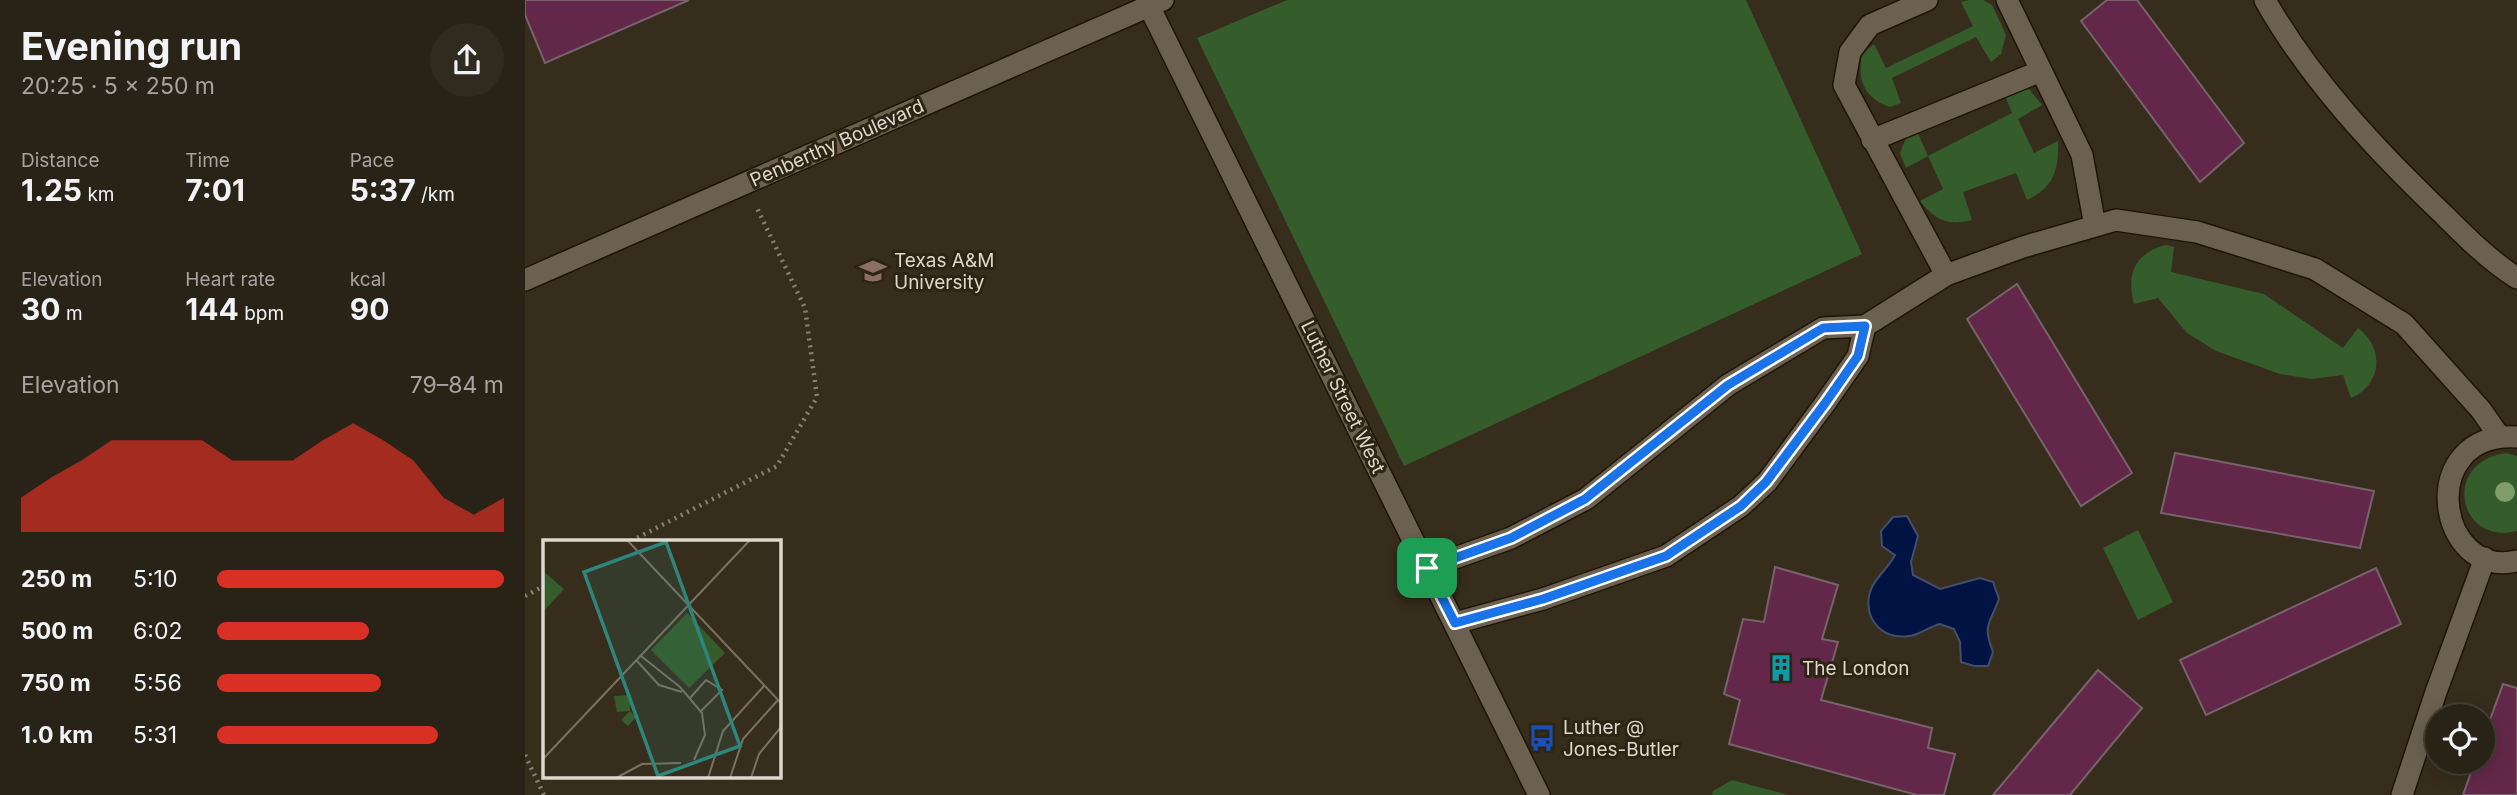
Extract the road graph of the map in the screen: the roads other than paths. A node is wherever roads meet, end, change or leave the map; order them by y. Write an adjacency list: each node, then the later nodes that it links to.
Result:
1 (1927, 0): 6 (street)
2 (2007, 0): 5 (street)
3 (2265, 0): 9 (street)
4 (1153, 2): 10 (street, Penberthy Boulevard); 15 (street, Luther Street West)
5 (2041, 71): 6 (street); 7 (street)
6 (1873, 140): 8 (street)
7 (2095, 226): 8 (street); 12 (street)
8 (1946, 275): 11 (street)
9 (2517, 278)
10 (525, 280)
11 (1865, 326): 15 (street); 16 (street)
12 (2508, 436): 13 (street)
13 (2485, 558): 14 (street); 18 (street)
14 (2517, 561)
15 (1427, 568): 16 (street, Luther Street West)
16 (1455, 623): 17 (street, Luther Street West)
17 (1539, 795)
18 (2402, 795)

